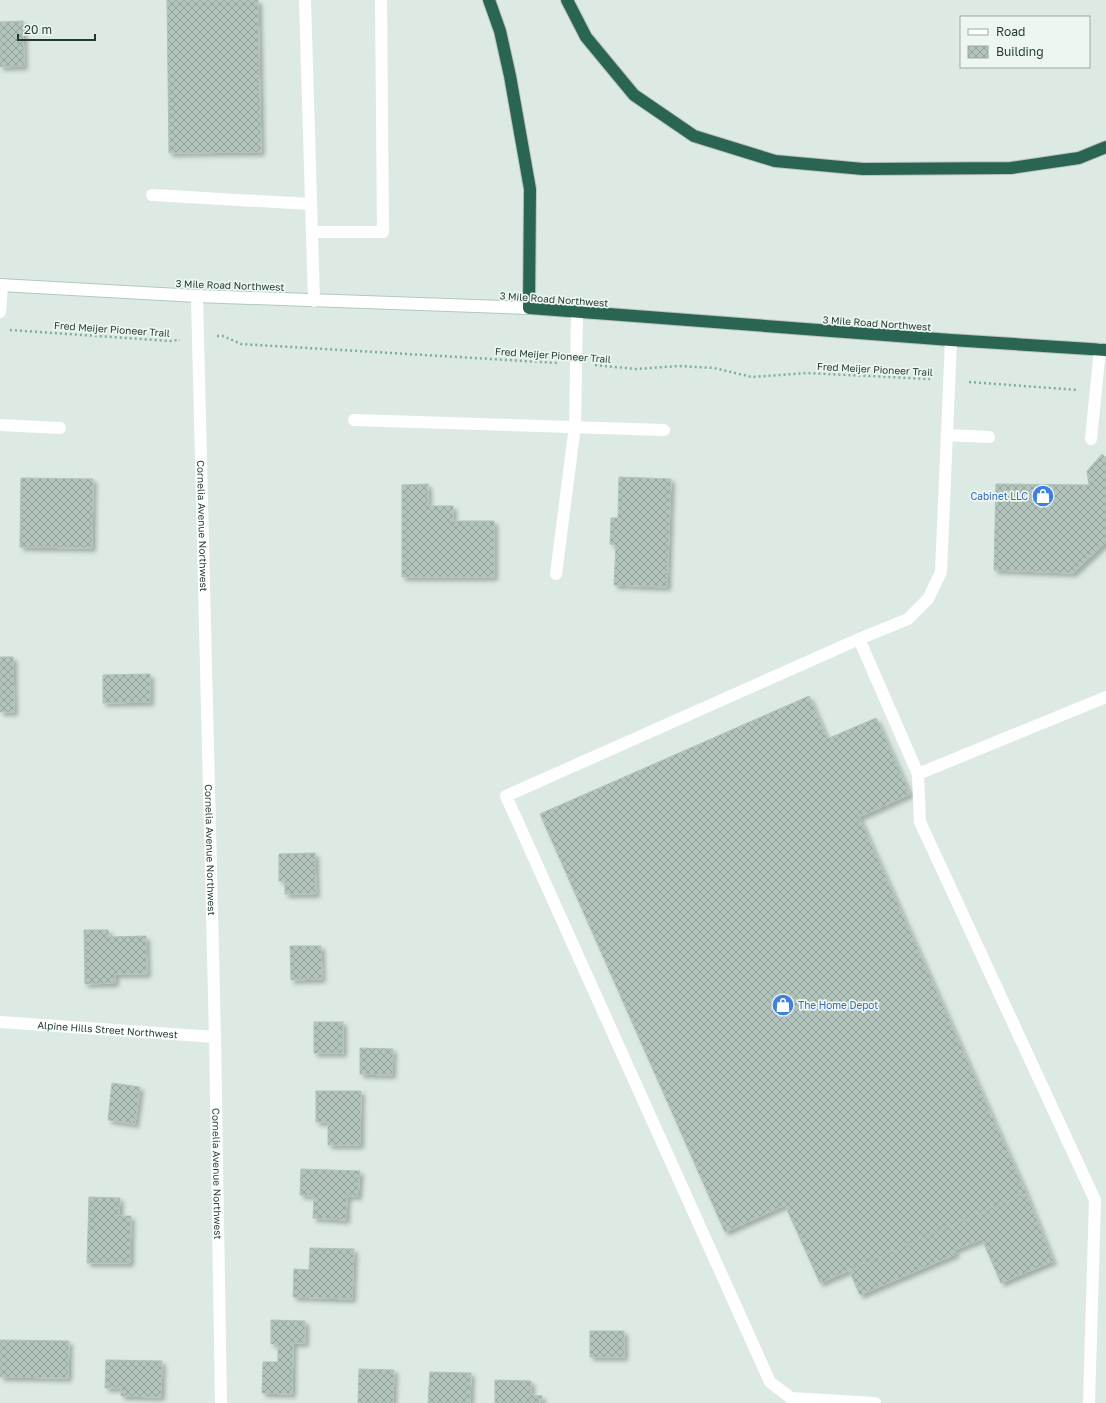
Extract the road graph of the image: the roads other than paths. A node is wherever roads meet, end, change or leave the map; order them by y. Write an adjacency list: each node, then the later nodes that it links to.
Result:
1 (305, 0): 7 (street)
2 (380, 0): 8 (street)
3 (489, 0): 12 (highway)
4 (567, 0): 5 (highway)
5 (1106, 147)
6 (152, 195): 7 (street)
7 (311, 204): 8 (street)
8 (312, 232): 11 (street)
9 (1, 285): 10 (street, 3 Mile Road Northwest); 13 (street)
10 (198, 296): 11 (street, 3 Mile Road Northwest); 30 (street, Cornelia Avenue Northwest)
11 (314, 301): 12 (street, 3 Mile Road Northwest)
12 (528, 308): 14 (highway, 3 Mile Road Northwest)
13 (0, 312)
14 (577, 312): 15 (highway, 3 Mile Road Northwest); 19 (street)
15 (951, 340): 16 (highway, 3 Mile Road Northwest); 22 (street)
16 (1103, 349): 24 (street)
17 (354, 420): 19 (street)
18 (0, 425): 20 (street)
19 (575, 426): 21 (street); 25 (street)
20 (60, 428)
21 (664, 430)
22 (947, 435): 23 (street); 26 (street)
23 (989, 437)
24 (1091, 439)
25 (556, 574)
26 (859, 639): 28 (street); 32 (street)
27 (1106, 697): 28 (street)
28 (918, 774): 33 (street)
29 (0, 1022): 30 (street, Alpine Hills Street Northwest)
30 (215, 1037): 31 (street, Cornelia Avenue Northwest)
31 (221, 1403)
32 (875, 1403)
33 (1089, 1403)

